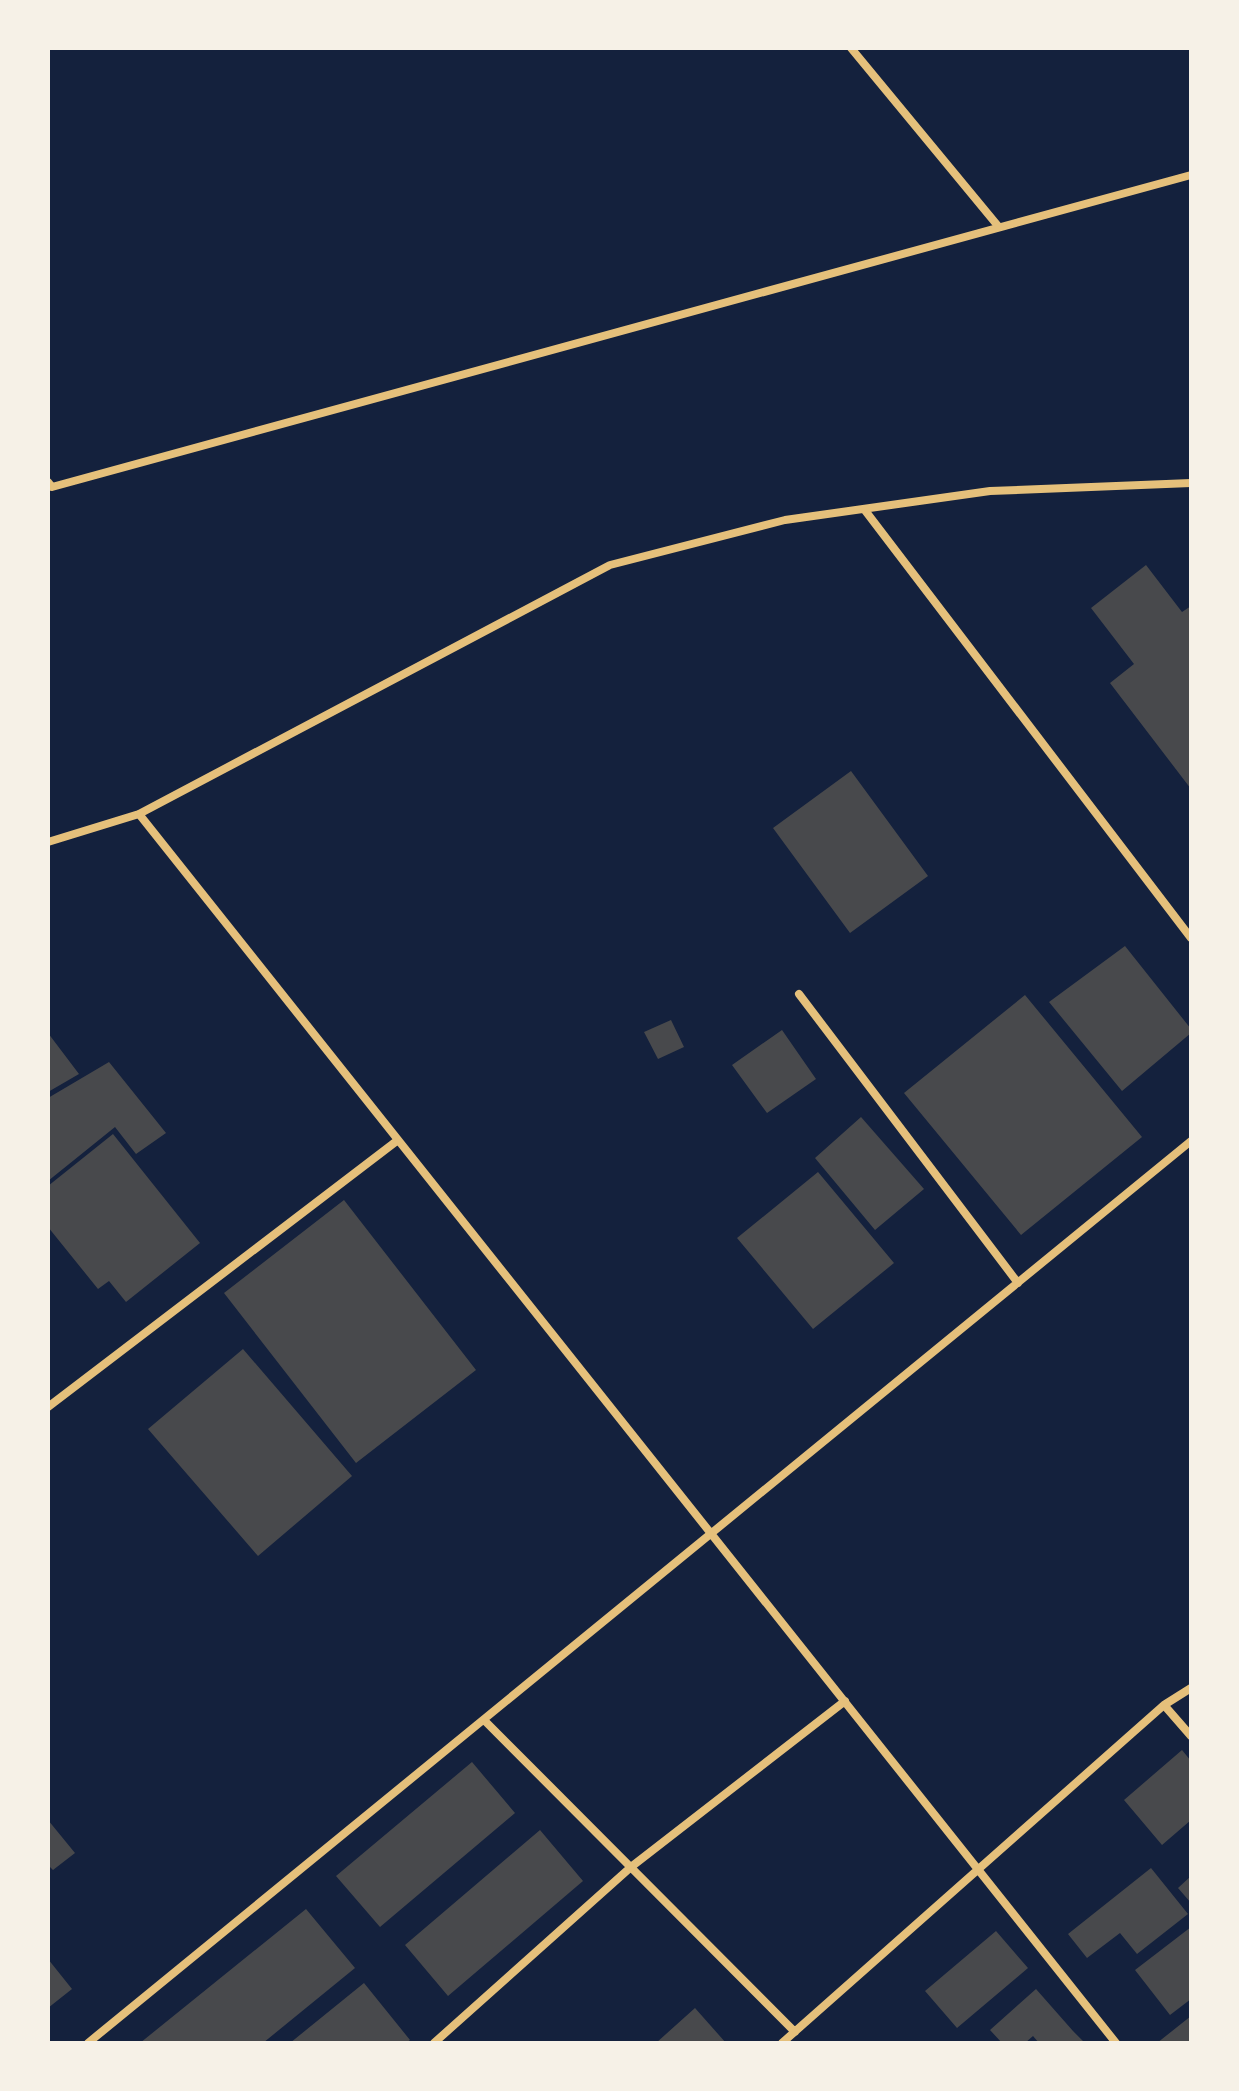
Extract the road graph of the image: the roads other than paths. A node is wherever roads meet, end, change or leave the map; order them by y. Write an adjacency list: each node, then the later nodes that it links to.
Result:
1 (851, 48): 3 (street)
2 (1191, 175): 3 (street)
3 (998, 226): 5 (street)
4 (1191, 483): 6 (street)
5 (49, 486)
6 (864, 509): 7 (street); 9 (street)
7 (139, 814): 8 (street); 11 (street)
8 (48, 842)
9 (1191, 938)
10 (799, 994): 13 (street)
11 (398, 1140): 14 (street); 15 (street)
12 (1191, 1141): 13 (street)
13 (1018, 1283): 15 (street)
14 (48, 1407)
15 (712, 1534): 17 (street); 19 (street)
16 (1191, 1688): 18 (street)
17 (845, 1701): 21 (street); 22 (street)
18 (1164, 1705): 20 (street); 22 (street)
19 (484, 1720): 21 (street); 24 (street)
20 (1191, 1736)
21 (631, 1867): 23 (street); 25 (street)
22 (979, 1870): 23 (street); 27 (street)
23 (795, 2032): 26 (street)
24 (88, 2043)
25 (434, 2043)
26 (782, 2043)
27 (1116, 2043)

